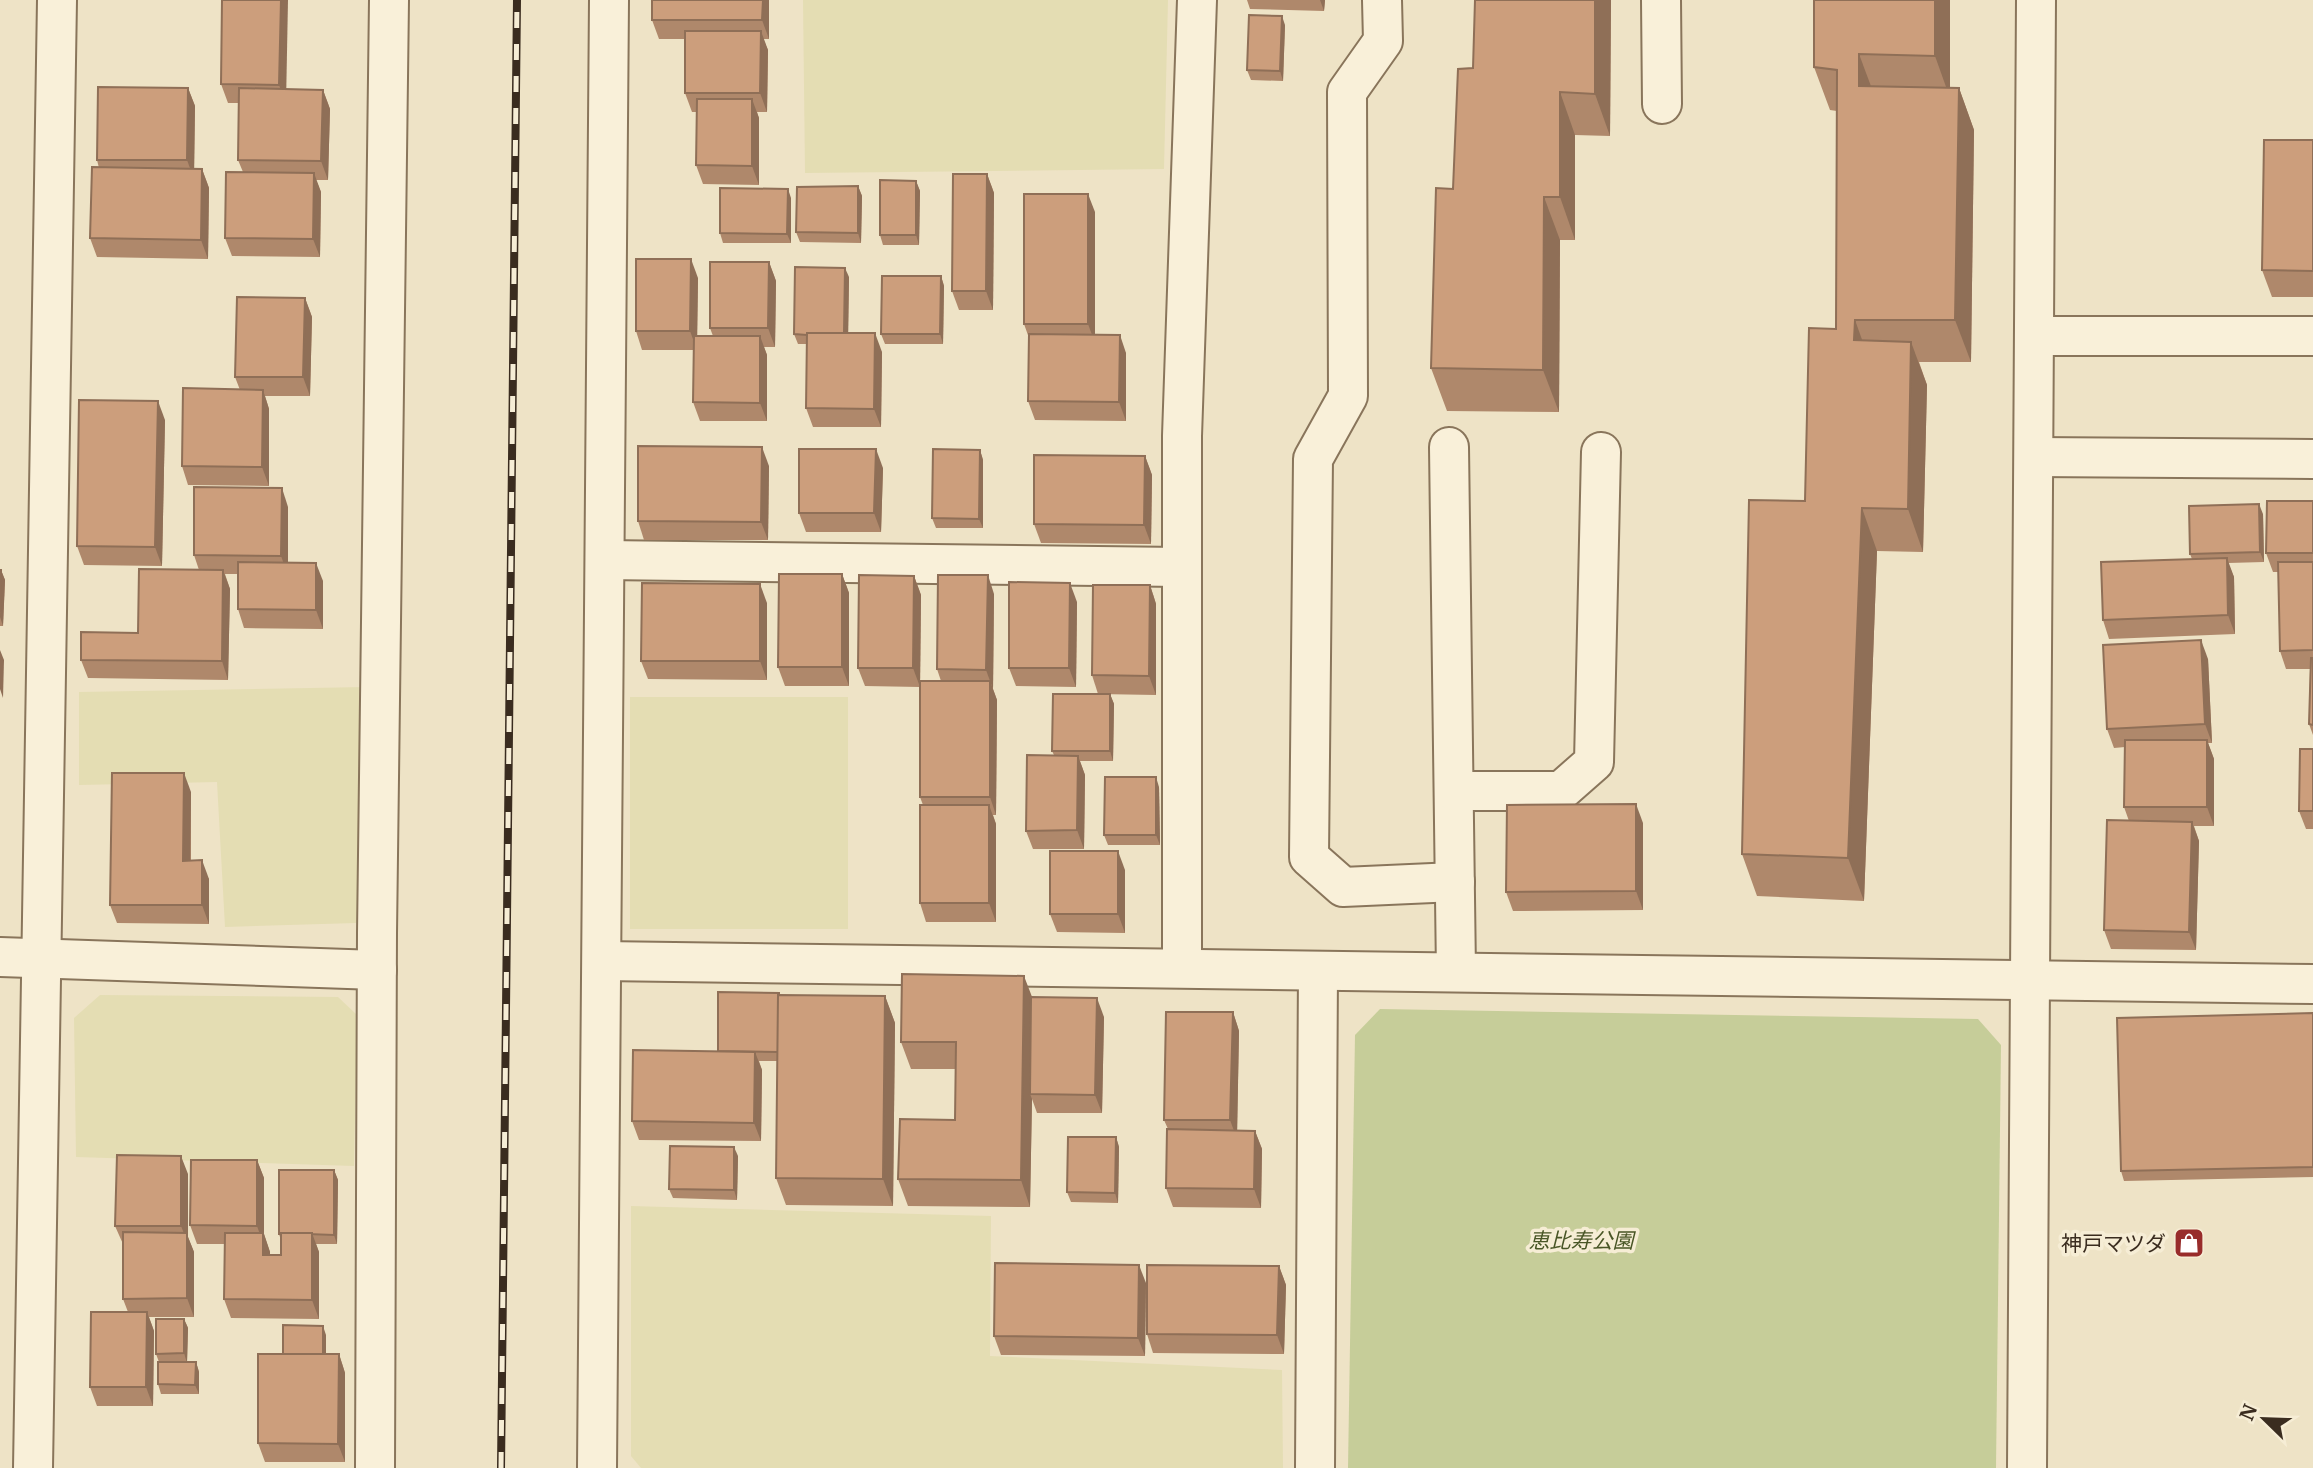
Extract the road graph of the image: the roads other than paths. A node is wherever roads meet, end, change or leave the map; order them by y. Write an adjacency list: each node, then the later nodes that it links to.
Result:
1 (57, 0): 20 (street)
2 (389, 0): 23 (street)
3 (610, 0): 15 (street)
4 (1197, 0): 16 (street)
5 (1382, 0): 18 (street)
6 (1661, 0): 8 (street)
7 (2036, 0): 9 (street)
8 (1662, 104)
9 (2035, 336): 10 (street); 13 (street)
10 (2313, 336)
11 (1449, 447): 17 (street)
12 (1601, 452): 17 (street)
13 (2034, 457): 14 (street); 26 (street)
14 (2313, 458)
15 (605, 560): 16 (street); 21 (street)
16 (1180, 567): 22 (street)
17 (1454, 791): 18 (street)
18 (1455, 882): 25 (street)
19 (0, 957): 20 (street)
20 (44, 957): 23 (street); 28 (street)
21 (602, 961): 22 (street); 30 (street)
22 (1182, 968): 24 (street)
23 (377, 970): 29 (street)
24 (1318, 971): 25 (street); 31 (street)
25 (1456, 972): 26 (street)
26 (2031, 980): 27 (street); 32 (street)
27 (2313, 984)
28 (33, 1468)
29 (375, 1468)
30 (597, 1468)
31 (1315, 1468)
32 (2027, 1468)

